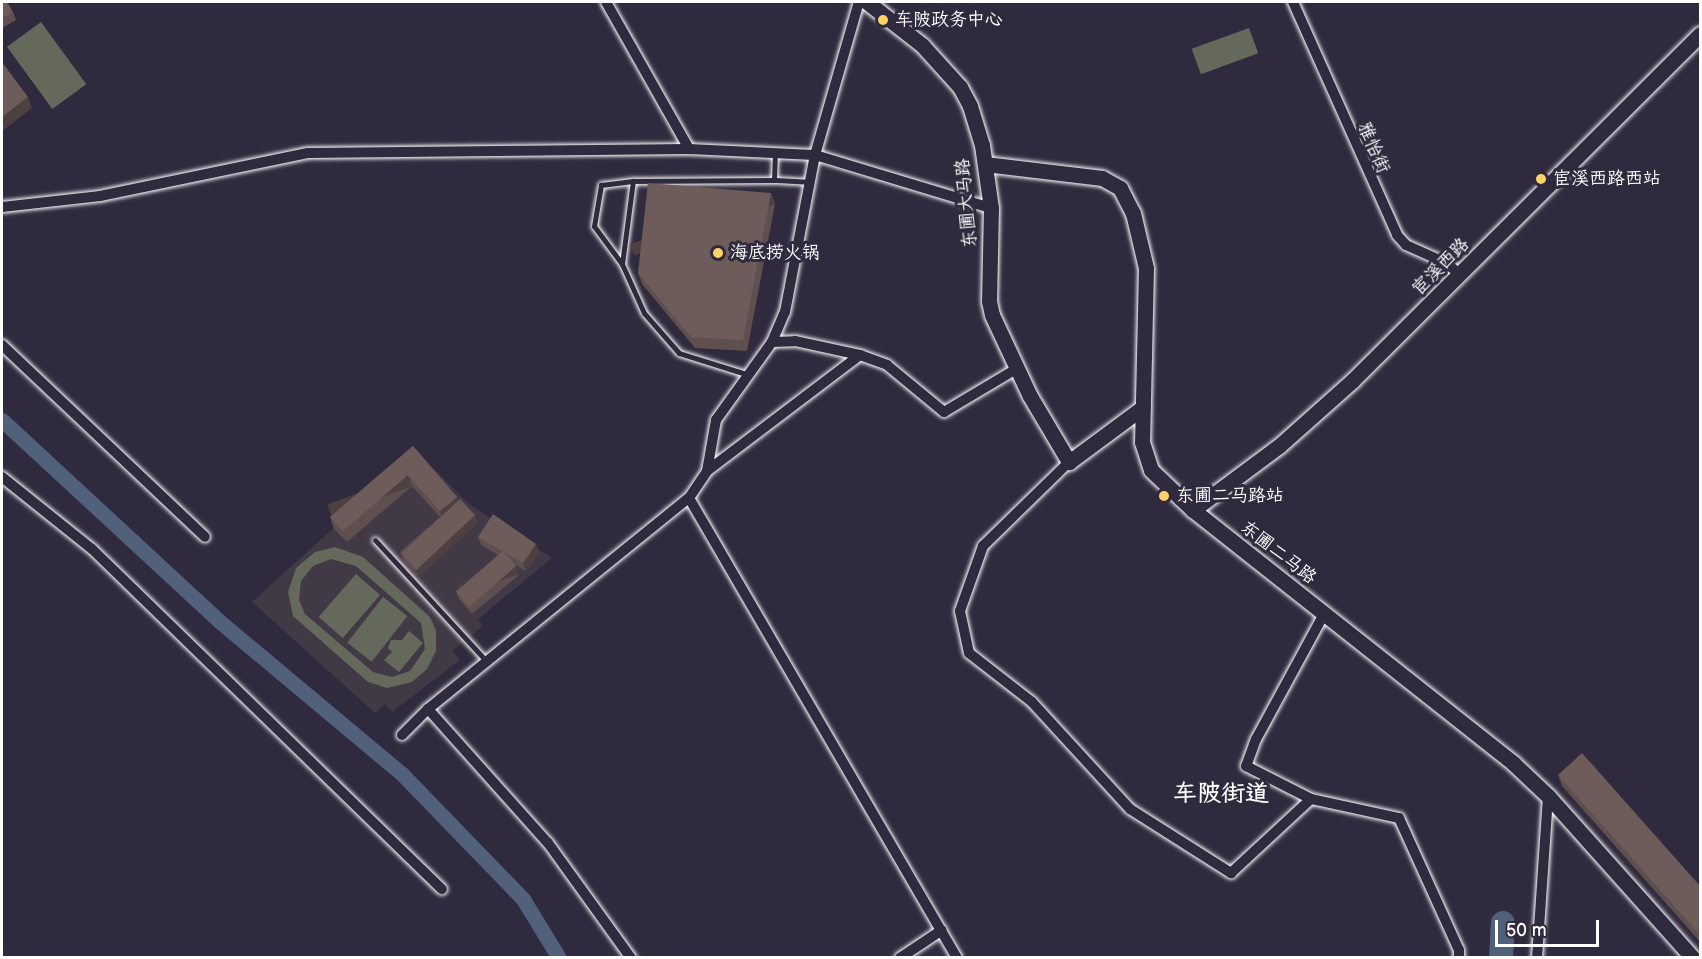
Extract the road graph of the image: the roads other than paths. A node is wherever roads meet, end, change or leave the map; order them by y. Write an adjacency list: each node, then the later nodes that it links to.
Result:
1 (606, 2): 6 (street)
2 (859, 2): 8 (street)
3 (867, 2): 9 (street, 东圃大马路)
4 (1293, 2): 16 (street, 雅怡街)
5 (1701, 34): 16 (street, 宦溪西路)
6 (690, 149): 7 (street); 13 (street)
7 (775, 153): 8 (street); 10 (lane)
8 (816, 155): 12 (street); 14 (street)
9 (985, 164): 14 (street, 东圃大马路); 22 (street, 东圃二马路)
10 (774, 180): 11 (lane); 12 (lane)
11 (633, 181): 15 (lane); 15 (lane)
12 (810, 182): 17 (street)
13 (2, 207)
14 (991, 208): 20 (street, 东圃大马路)
15 (622, 264): 21 (lane)
16 (1461, 275): 27 (street, 宦溪西路)
17 (772, 342): 19 (street); 21 (street)
18 (2, 345): 28 (street)
19 (860, 355): 20 (street); 24 (street)
20 (1016, 369): 23 (street, 东圃大马路)
21 (746, 374): 24 (street)
22 (1143, 407): 23 (street); 27 (street, 东圃二马路)
23 (1069, 462): 35 (street)
24 (707, 471): 26 (street)
25 (2, 477): 36 (street)
26 (689, 498): 31 (street); 37 (street)
27 (1193, 510): 30 (street, 东圃二马路)
28 (205, 537)
29 (375, 540): 31 (lane)
30 (1324, 614): 34 (street, 东圃二马路); 35 (street)
31 (487, 662): 32 (street)
32 (428, 709): 33 (street); 38 (street)
33 (402, 735)
34 (1548, 796): 42 (street); 43 (street, 东圃二马路)
35 (1311, 799): 41 (street)
36 (442, 889)
37 (942, 930): 39 (street); 40 (street)
38 (632, 957)
39 (900, 957)
40 (957, 957)
41 (1459, 957)
42 (1537, 957)
43 (1693, 957)

